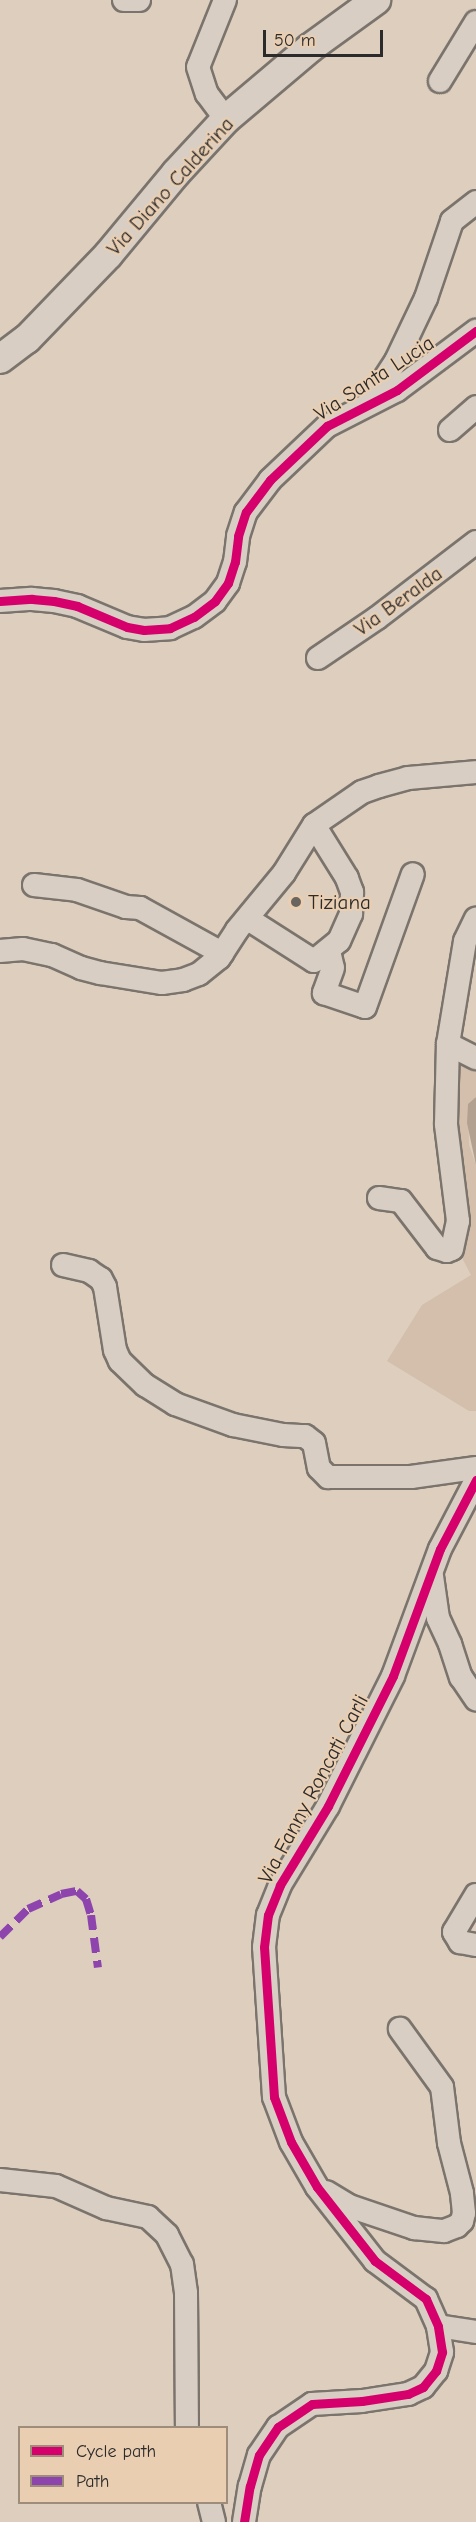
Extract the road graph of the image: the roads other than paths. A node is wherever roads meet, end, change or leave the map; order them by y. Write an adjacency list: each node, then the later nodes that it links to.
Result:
1 (124, 0): 2 (street)
2 (140, 0)
3 (225, 0): 7 (street)
4 (376, 0): 7 (main road, Via Diano Calderina)
5 (476, 22): 6 (street)
6 (440, 81)
7 (226, 119): 10 (main road, Via Diano Calderina)
8 (476, 202): 11 (street, Via Santa Lucia)
9 (476, 331): 11 (street, Via Santa Lucia)
10 (0, 359)
11 (368, 404): 15 (street, Via Santa Lucia)
12 (476, 407): 13 (street)
13 (450, 430)
14 (476, 542): 16 (street, Via Beralda)
15 (0, 601)
16 (318, 658)
17 (476, 772): 18 (street)
18 (314, 825): 22 (street); 24 (street)
19 (413, 874): 24 (street)
20 (34, 885): 25 (street)
21 (476, 918): 26 (street)
22 (248, 919): 24 (street); 25 (street)
23 (0, 951): 25 (street)
24 (329, 951)
25 (222, 953)
26 (448, 1044): 27 (street); 28 (street)
27 (476, 1058)
28 (379, 1198)
29 (63, 1265): 30 (street)
30 (476, 1468)
31 (476, 1480): 32 (street, Via Fanny Roncati Carli)
32 (432, 1571): 33 (street); 38 (street, Via Fanny Roncati Carli)
33 (476, 1699)
34 (476, 1895): 35 (street)
35 (476, 1945)
36 (400, 2029): 38 (street, Via Fanny Roncati Carli)
37 (0, 2180): 41 (street)
38 (317, 2187): 39 (street, Via Fanny Roncati Carli)
39 (438, 2326): 40 (street); 44 (street, Via Fanny Roncati Carli)
40 (476, 2332)
41 (187, 2426)
42 (210, 2504): 43 (street)
43 (214, 2522)
44 (244, 2522)

